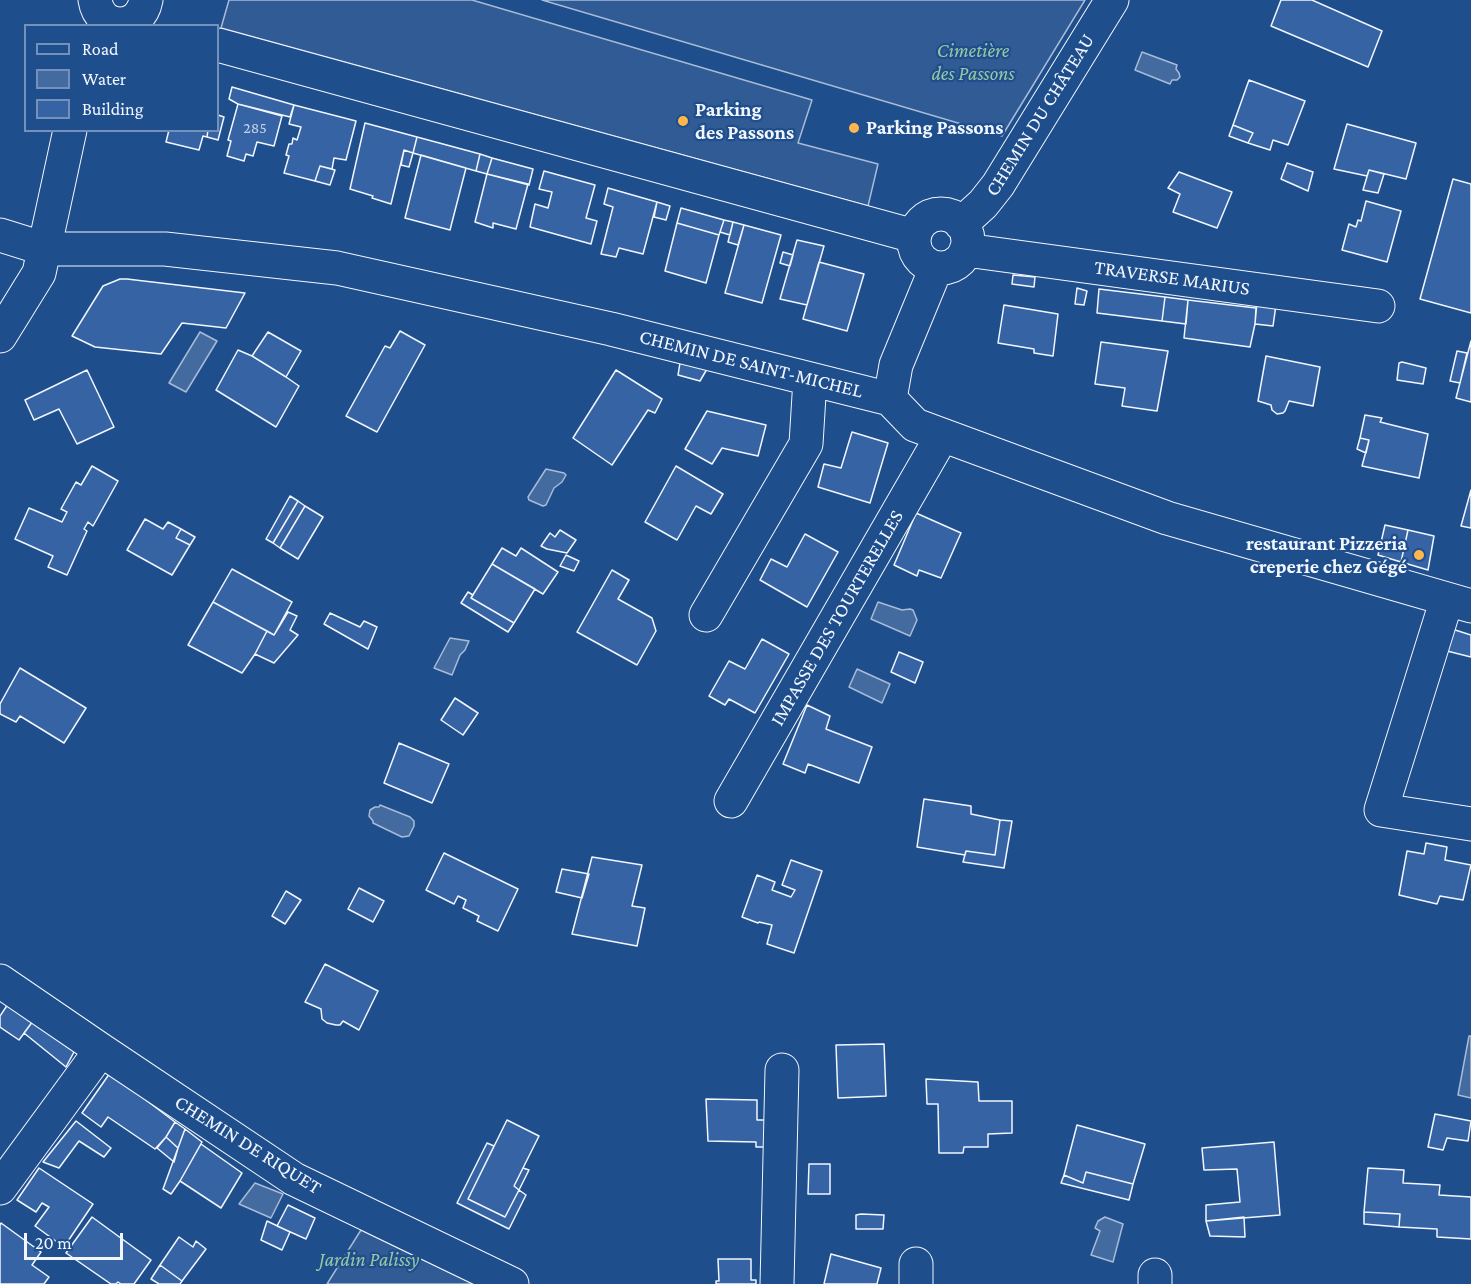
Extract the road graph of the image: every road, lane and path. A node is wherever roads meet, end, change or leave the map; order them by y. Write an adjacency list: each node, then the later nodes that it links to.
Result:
1 (1112, 0): 8 (street, CHEMIN DU CHÂTEAU)
2 (98, 14): 3 (street)
3 (144, 15)
4 (219, 45): 7 (street)
5 (70, 132): 9 (street)
6 (0, 235): 9 (street, CHEMIN DE SAINT-MICHEL)
7 (914, 236): 8 (street); 10 (street)
8 (964, 237): 10 (street); 11 (street, TRAVERSE MARIUS)
9 (45, 249): 12 (street); 13 (street, CHEMIN DE SAINT-MICHEL)
10 (936, 268): 14 (street)
11 (1378, 306)
12 (0, 336)
13 (810, 379): 14 (street, CHEMIN DE SAINT-MICHEL); 17 (street)
14 (890, 399): 15 (street, CHEMIN DE SAINT-MICHEL)
15 (942, 436): 16 (street, CHEMIN DE SAINT-MICHEL); 18 (street, IMPASSE DES TOURTERELLES)
16 (1459, 603): 19 (street)
17 (706, 615)
18 (731, 801)
19 (1471, 824)
20 (0, 981): 21 (street, CHEMIN DE RIQUET)
21 (101, 1050): 23 (street); 24 (street, CHEMIN DE RIQUET)
22 (782, 1070): 25 (street)
23 (0, 1188)
24 (512, 1284)
25 (777, 1284)

